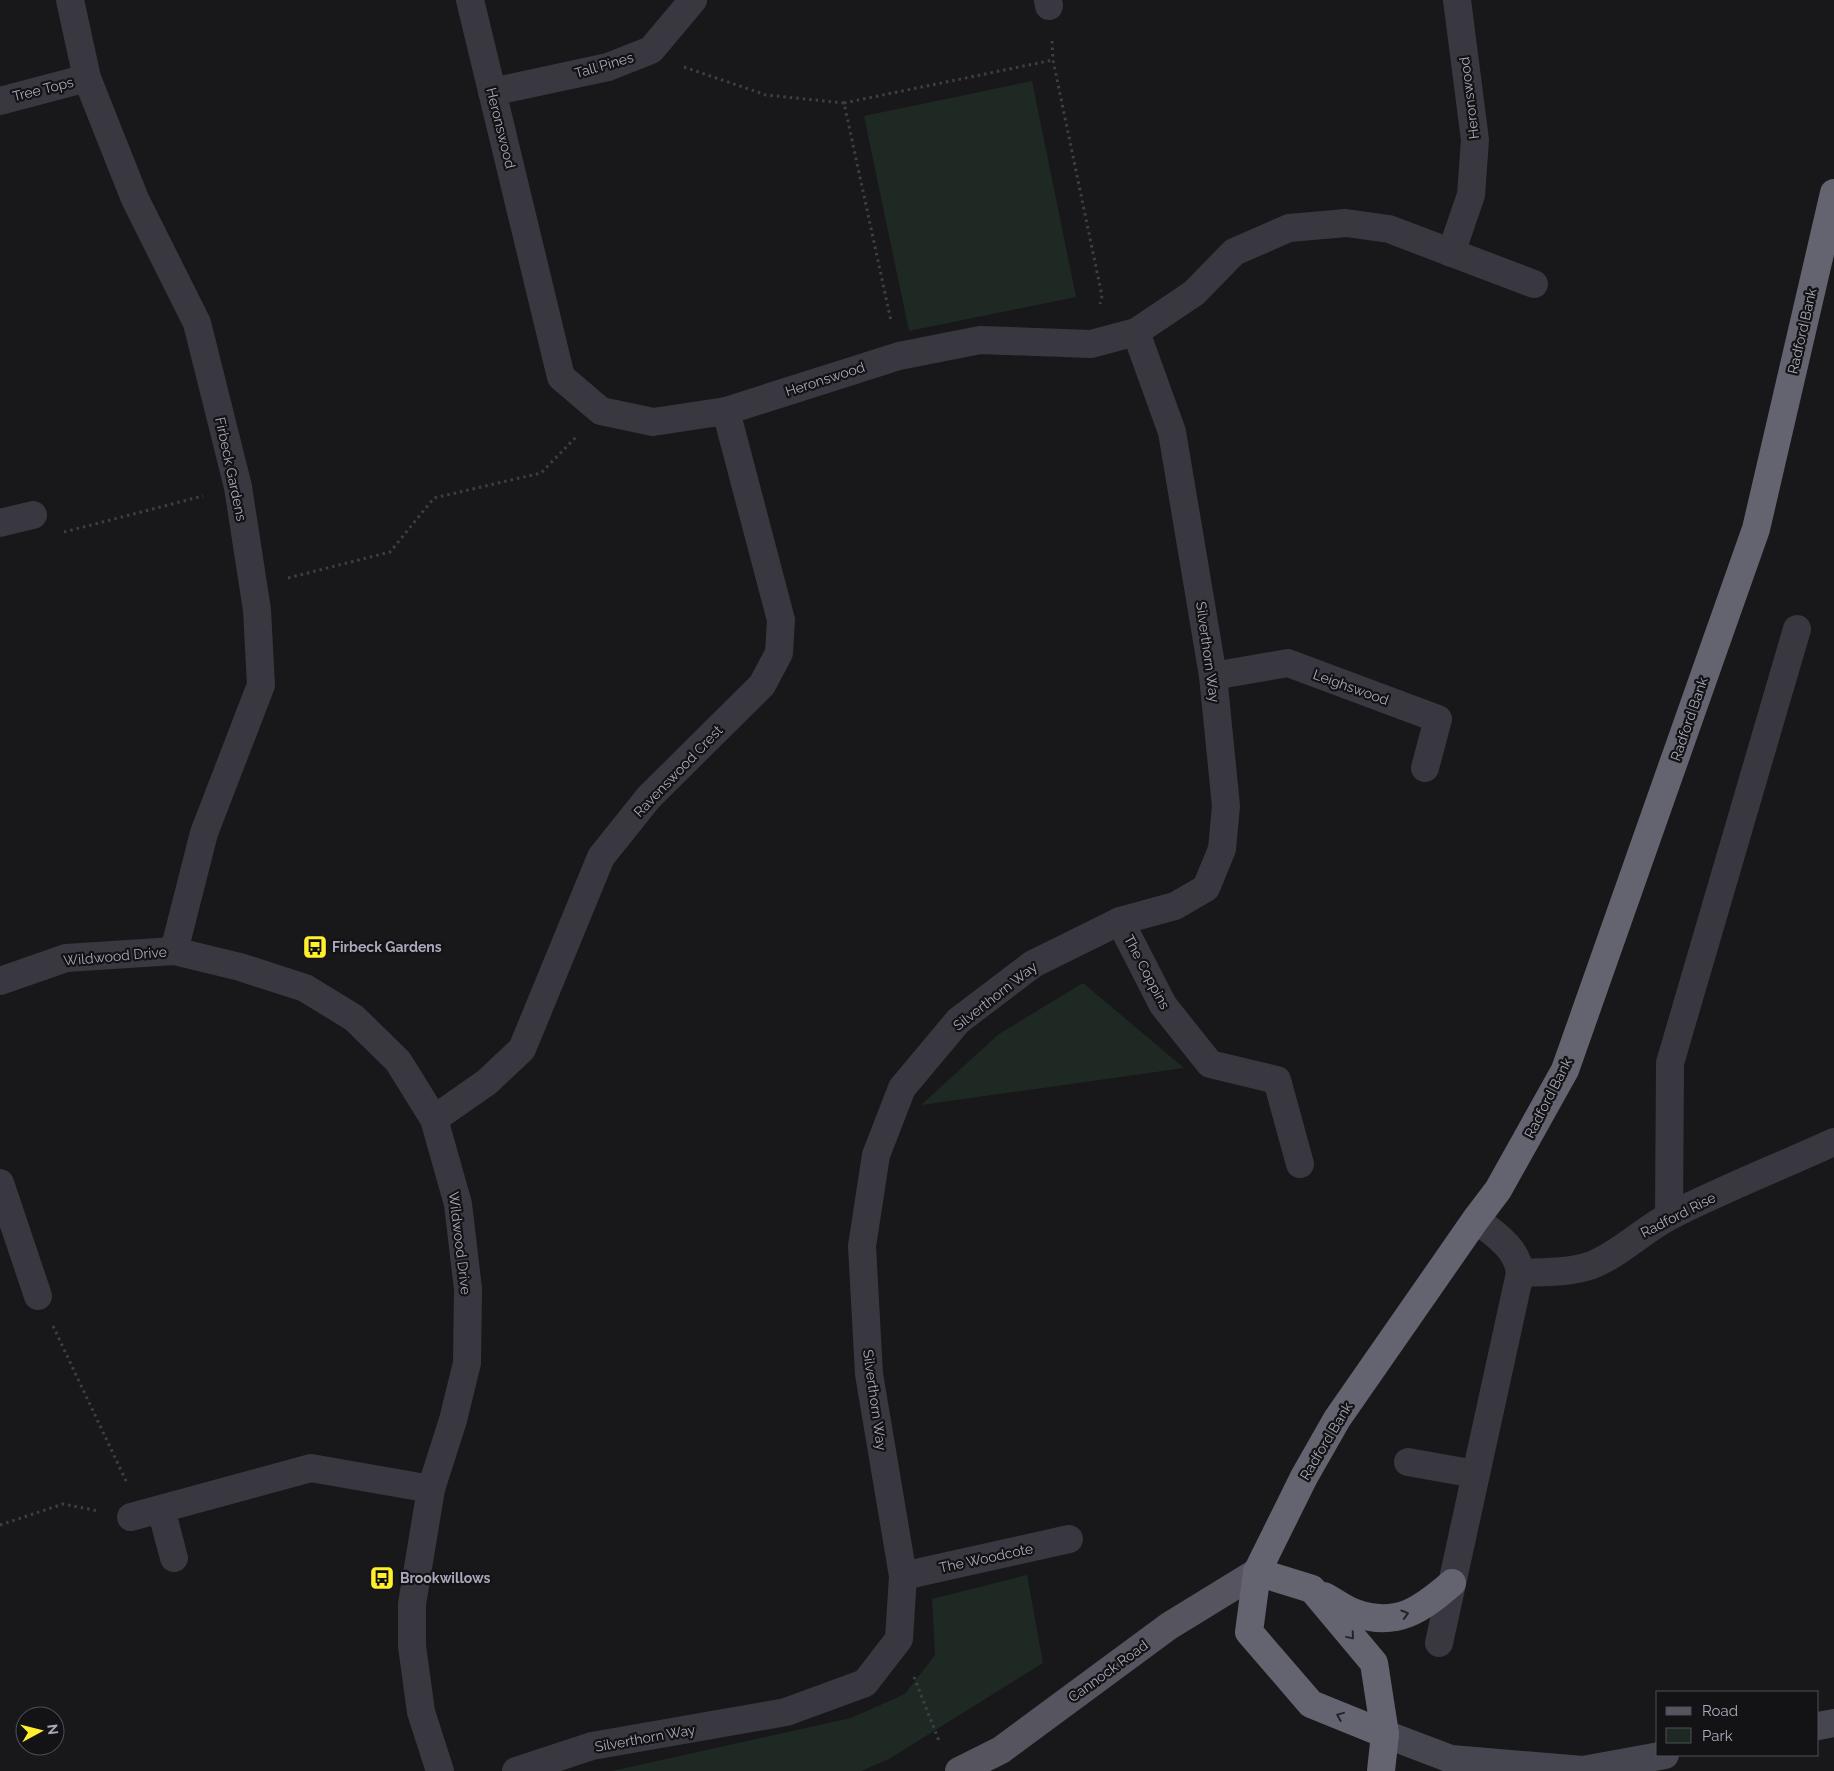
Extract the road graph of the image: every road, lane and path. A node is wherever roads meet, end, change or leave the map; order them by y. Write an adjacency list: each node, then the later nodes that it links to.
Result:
1 (70, 0): 8 (street, Firbeck Gardens)
2 (470, 0): 9 (street, Heronswood)
3 (693, 0): 6 (street, Tall Pines)
4 (1457, 0): 13 (street, Heronswood)
5 (1048, 3): 7 (path)
6 (651, 50): 9 (street, Tall Pines); 11 (path)
7 (1053, 60): 11 (path); 16 (path)
8 (87, 78): 10 (street, Tree Tops); 20 (street, Firbeck Gardens)
9 (492, 92): 18 (street, Heronswood)
10 (0, 101)
11 (844, 103): 17 (path)
12 (1834, 193): 35 (highway, Radford Bank)
13 (1451, 253): 14 (street, Heronswood); 15 (street, Heronswood)
14 (1534, 284)
15 (1136, 332): 16 (street, Heronswood); 25 (street, Silverthorn Way)
16 (1091, 344): 17 (street, Heronswood)
17 (899, 356): 19 (street, Heronswood)
18 (601, 411): 19 (street, Heronswood); 23 (path)
19 (726, 411): 30 (street, Ravenswood Crest)
20 (238, 488): 21 (path); 23 (street, Firbeck Gardens)
21 (33, 515): 22 (street)
22 (0, 523)
23 (253, 587): 28 (street, Firbeck Gardens)
24 (1797, 629): 34 (street)
25 (1213, 676): 26 (street, Leighswood); 27 (street, Silverthorn Way)
26 (1425, 768)
27 (1120, 921): 32 (street, The Coppins); 47 (street, Silverthorn Way)
28 (174, 951): 29 (street, Wildwood Drive); 30 (street, Wildwood Drive)
29 (0, 981)
30 (434, 1119): 40 (street, Wildwood Drive)
31 (1834, 1142): 34 (street, Radford Rise)
32 (1300, 1164)
33 (0, 1183): 37 (street)
34 (1669, 1216): 36 (street, Radford Rise)
35 (1476, 1219): 36 (street); 46 (highway, Radford Bank)
36 (1520, 1273): 39 (street)
37 (38, 1296): 42 (path)
38 (1408, 1462): 39 (street)
39 (1475, 1474): 48 (street)
40 (431, 1489): 41 (street); 57 (street, Wildwood Drive)
41 (161, 1509): 42 (street); 45 (street)
42 (131, 1518): 43 (path)
43 (0, 1525)
44 (1069, 1540): 47 (street, The Woodcote)
45 (174, 1558)
46 (1257, 1572): 49 (highway); 54 (highway, Radford Bank, one-way to 46); 59 (main road, Cannock Road)
47 (903, 1576): 50 (street, Silverthorn Way)
48 (1452, 1583): 49 (highway, one-way to 48); 51 (street)
49 (1312, 1589): 54 (highway, one-way to 54)
50 (899, 1639): 55 (path); 58 (street, Silverthorn Way)
51 (1439, 1644)
52 (1834, 1723): 53 (street)
53 (1819, 1726)
54 (1385, 1734): 56 (street); 60 (highway)
55 (941, 1745)
56 (1660, 1756)
57 (440, 1771)
58 (516, 1771)
59 (959, 1771)
60 (1380, 1771)

